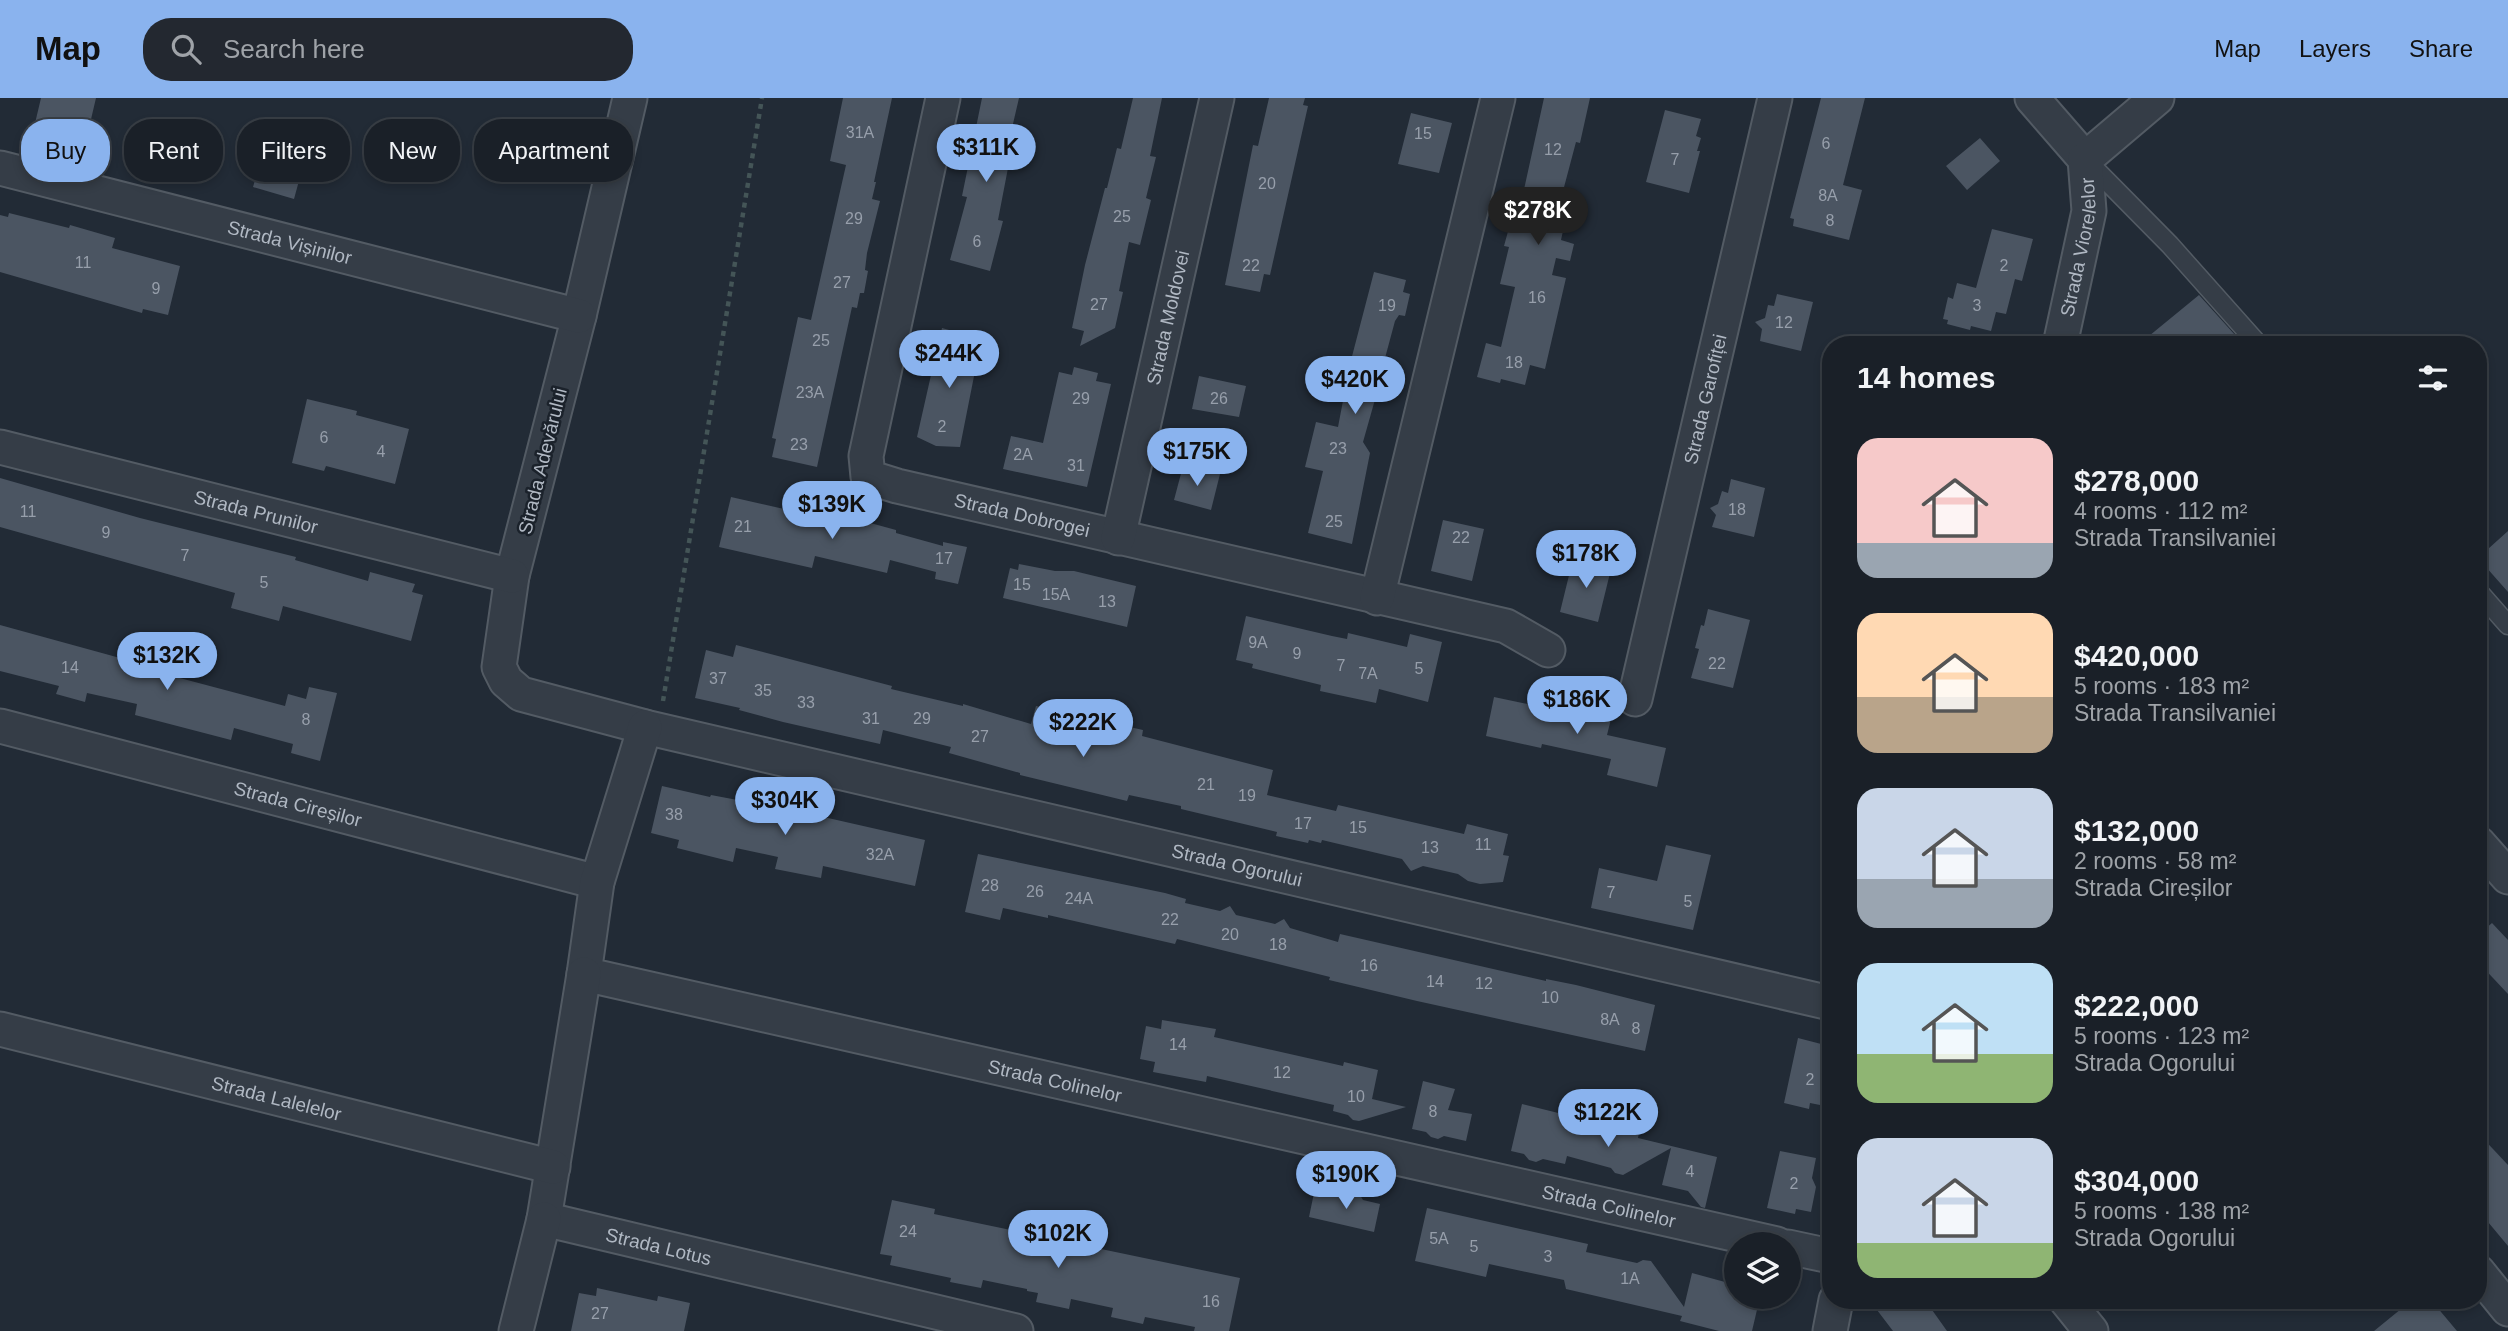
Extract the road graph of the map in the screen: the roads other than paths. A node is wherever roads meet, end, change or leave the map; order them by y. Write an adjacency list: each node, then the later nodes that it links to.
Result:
1 (630, 98): 10 (street, Strada Adevărului)
2 (943, 98): 14 (street, Strada Dobrogei)
3 (1217, 98): 14 (street, Strada Moldovei)
4 (1498, 98): 16 (street)
5 (1775, 98): 20 (street, Strada Garofiței)
6 (2032, 98): 8 (street)
7 (2157, 98): 8 (street, Strada Viorelelor)
8 (2085, 159): 11 (street, Strada Viorelelor); 12 (lane)
9 (0, 168): 10 (street, Strada Vișinilor)
10 (579, 316): 15 (street, Strada Adevărului)
11 (2062, 336)
12 (2251, 336)
13 (0, 447): 15 (street, Strada Prunilor)
14 (1118, 538): 16 (street, Strada Dobrogei)
15 (512, 576): 22 (street, Strada Adevărului)
16 (1377, 598): 19 (street, Strada Dobrogei)
17 (2487, 601): 18 (lane)
18 (2508, 625)
19 (1548, 650)
20 (1635, 699)
21 (0, 726): 25 (street, Strada Cireșilor)
22 (645, 727): 25 (street); 27 (street, Strada Ogorului)
23 (2487, 853): 24 (street)
24 (2508, 877)
25 (597, 881): 26 (street)
26 (584, 974): 29 (street); 31 (street, Strada Colinelor)
27 (1822, 1001)
28 (0, 1029): 29 (street, Strada Lalelelor)
29 (553, 1167): 30 (street)
30 (544, 1219): 38 (street); 39 (street, Strada Lotus)
31 (1724, 1232)
32 (1801, 1250): 33 (street)
33 (1822, 1254)
34 (2487, 1283): 37 (street)
35 (1834, 1309): 40 (street)
36 (2073, 1309): 41 (street)
37 (2508, 1309)
38 (516, 1331)
39 (1016, 1331)
40 (1830, 1331)
41 (2091, 1331)

